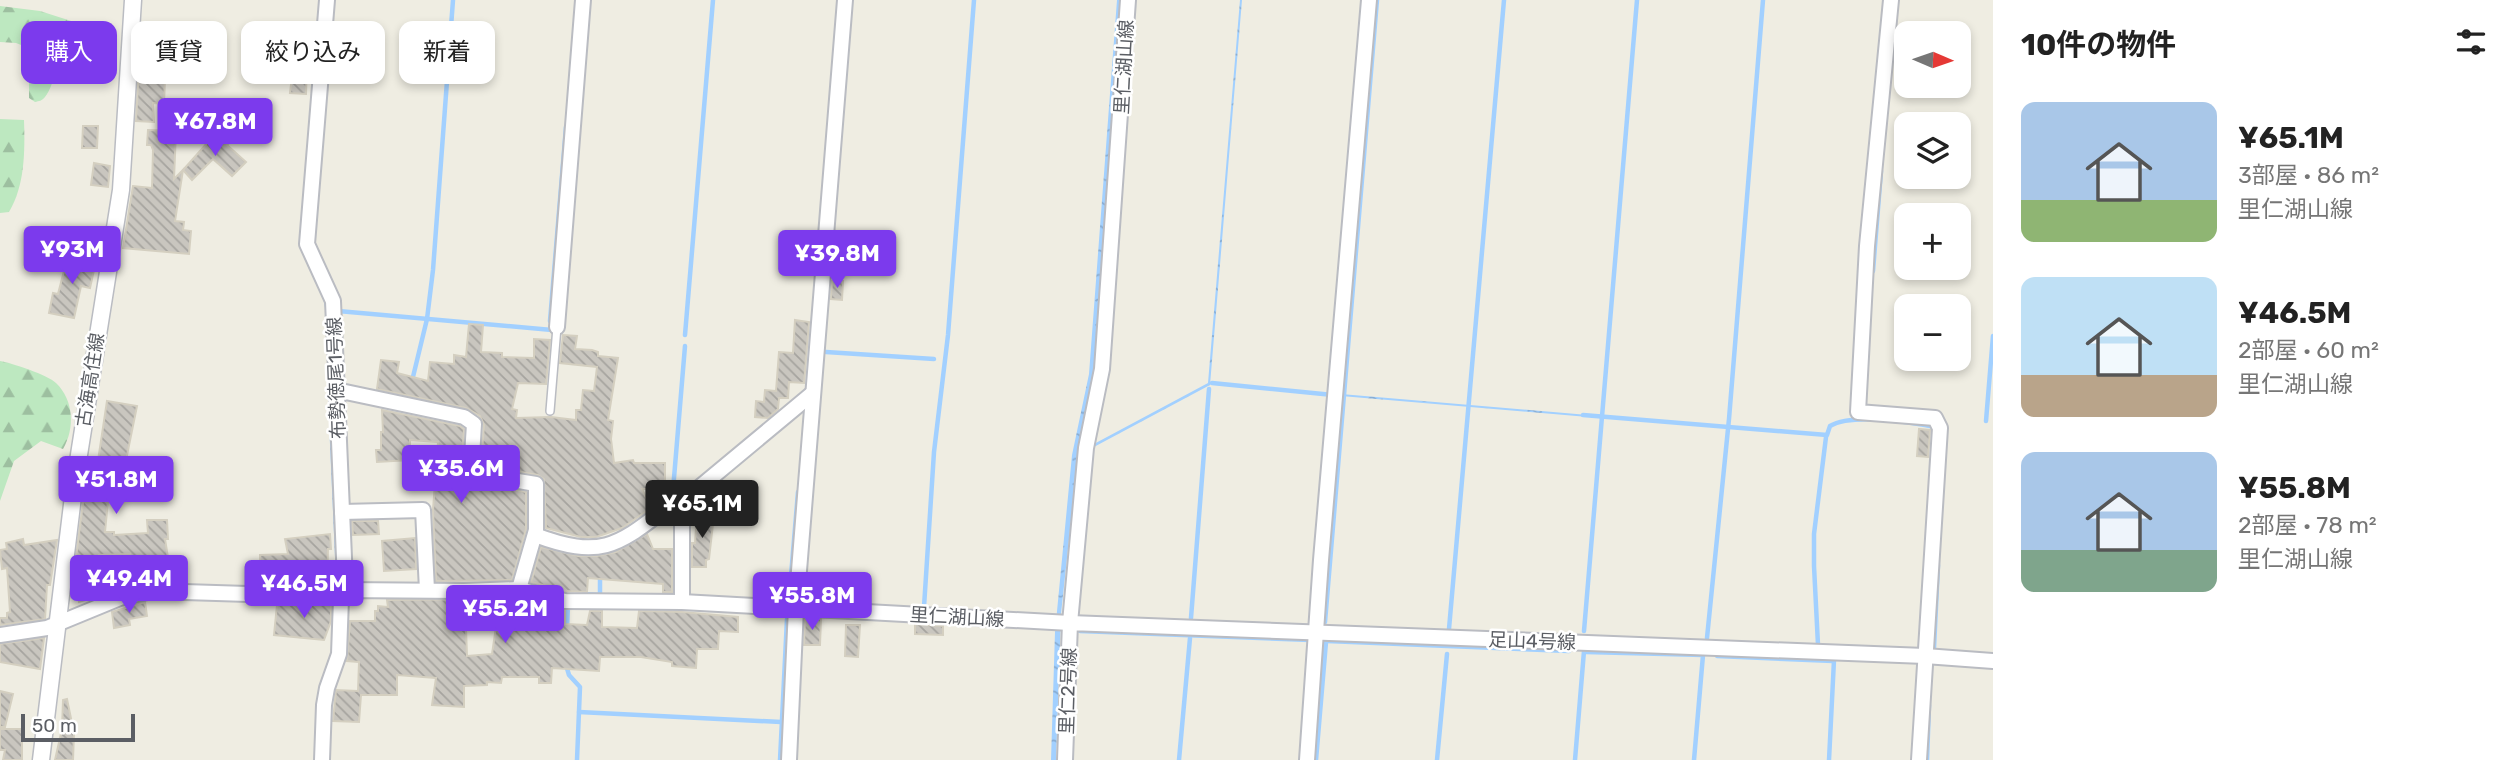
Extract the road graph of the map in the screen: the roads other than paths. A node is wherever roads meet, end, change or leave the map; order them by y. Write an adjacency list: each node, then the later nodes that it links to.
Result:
1 (134, 0): 21 (street, 古海高住線)
2 (327, 0): 9 (street, 布勢徳尾1号線)
3 (583, 0): 8 (street)
4 (845, 0): 10 (street)
5 (1128, 0): 20 (street, 里仁湖山線)
6 (1369, 0): 22 (street)
7 (1891, 0): 24 (street)
8 (557, 327): 11 (lane)
9 (336, 390): 13 (street, 布勢徳尾1号線); 14 (street)
10 (813, 393): 12 (street); 19 (street)
11 (550, 411)
12 (682, 502): 14 (street); 18 (street)
13 (342, 512): 16 (street, 布勢徳尾1号線); 17 (street)
14 (535, 536): 15 (street)
15 (519, 589): 17 (street, 里仁湖山線); 18 (street, 里仁湖山線)
16 (342, 590): 17 (street, 里仁湖山線); 21 (street, 里仁湖山線); 27 (street, 布勢徳尾1号線)
17 (427, 590)
18 (682, 602): 19 (street, 里仁湖山線)
19 (796, 608): 20 (street, 里仁湖山線); 28 (street)
20 (1070, 623): 22 (street, 足山4号線); 29 (street, 里仁2号線)
21 (58, 624): 23 (street, 里仁湖山線); 26 (street, 古海高住線)
22 (1318, 633): 24 (street, 足山4号線); 30 (street)
23 (0, 635)
24 (1925, 656): 25 (street, 足山4号線); 31 (street)
25 (1993, 661)
26 (41, 760)
27 (322, 760)
28 (789, 760)
29 (1065, 760)
30 (1307, 760)
31 (1919, 760)

